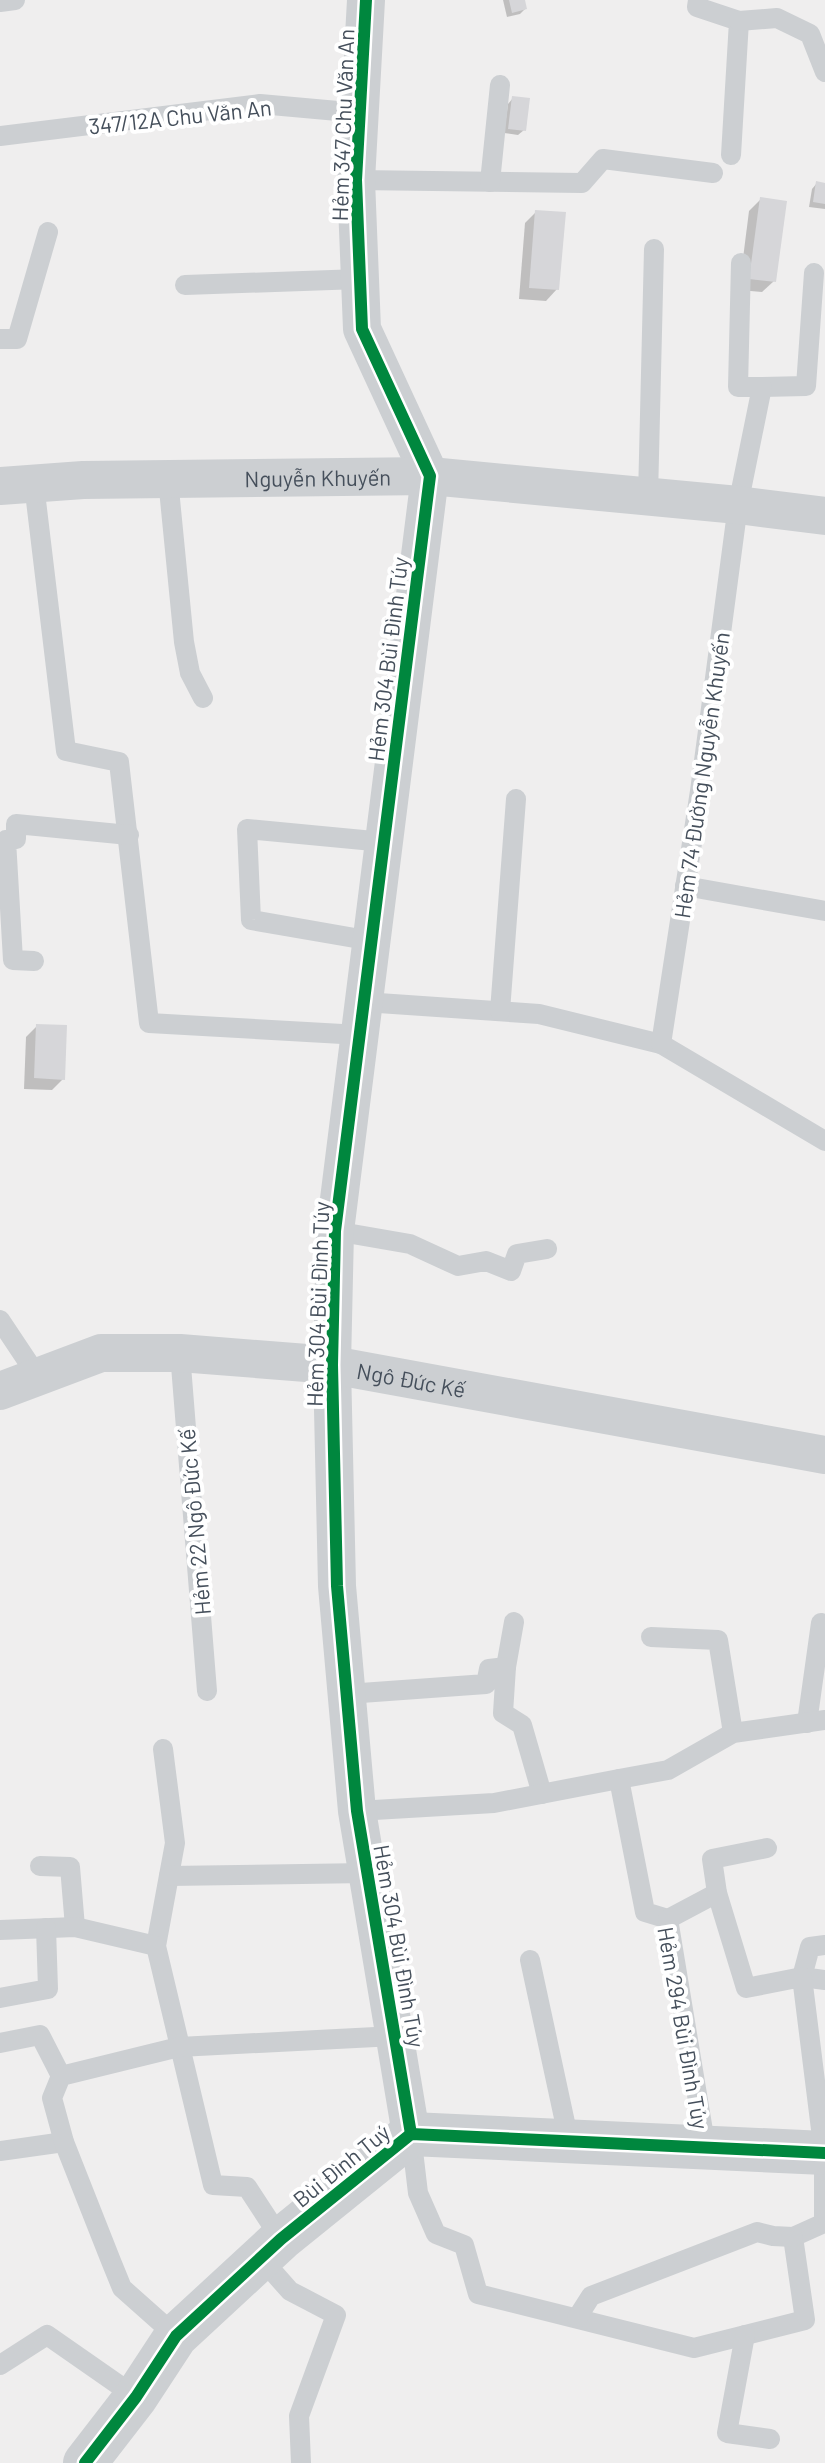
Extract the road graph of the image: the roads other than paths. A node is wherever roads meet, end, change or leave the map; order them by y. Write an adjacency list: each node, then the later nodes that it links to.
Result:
1 (15, 0): 4 (lane)
2 (698, 0): 5 (lane)
3 (362, 1): 8 (street, Hẻm 347 Chu Văn An)
4 (0, 2)
5 (739, 21): 6 (lane); 10 (lane)
6 (825, 72)
7 (500, 85): 13 (lane)
8 (360, 113): 9 (lane, 347/12A Chu Văn An); 12 (street, Hẻm 347 Chu Văn An)
9 (0, 136)
10 (731, 155)
11 (713, 173): 13 (lane)
12 (356, 180): 13 (lane); 18 (street, Hẻm 347 Chu Văn An)
13 (490, 182)
14 (48, 232): 20 (lane)
15 (654, 249): 25 (lane)
16 (741, 263): 21 (lane)
17 (814, 273): 21 (lane)
18 (360, 279): 19 (lane); 22 (street, Hẻm 347 Chu Văn An)
19 (185, 285)
20 (0, 339)
21 (762, 387): 26 (lane, Hẻm 74 Đường Nguyễn Khuyến)
22 (430, 476): 23 (street, Nguyễn Khuyến); 25 (street, Nguyễn Khuyến); 31 (street, Hẻm 304 Bùi Đình Túy)
23 (168, 479): 24 (street, Nguyễn Khuyến); 28 (lane)
24 (17, 485): 30 (lane)
25 (648, 497): 26 (street, Nguyễn Khuyến)
26 (738, 505): 27 (street, Nguyễn Khuyến); 32 (lane, Hẻm 74 Đường Nguyễn Khuyến)
27 (824, 511)
28 (203, 698)
29 (516, 799): 36 (lane)
30 (129, 835): 35 (lane); 37 (lane)
31 (384, 842): 34 (street, Hẻm 304 Bùi Đình Túy); 34 (lane)
32 (685, 886): 33 (lane); 38 (lane, Hẻm 74 Đường Nguyễn Khuyến)
33 (825, 911)
34 (372, 941): 37 (street, Hẻm 304 Bùi Đình Túy)
35 (34, 961)
36 (500, 1011): 37 (lane); 38 (lane)
37 (362, 1019): 40 (street, Hẻm 304 Bùi Đình Túy)
38 (661, 1044): 39 (lane)
39 (825, 1141)
40 (335, 1231): 41 (lane); 44 (street, Hẻm 304 Bùi Đình Túy)
41 (547, 1249)
42 (0, 1320): 45 (lane)
43 (180, 1353): 44 (street, Ngô Đức Kế); 45 (street, Ngô Đức Kế); 52 (lane, Hẻm 22 Ngô Đức Kế)
44 (332, 1365): 47 (street, Ngô Đức Kế); 53 (street, Hẻm 304 Bùi Đình Túy)
45 (38, 1377): 46 (street, Ngô Đức Kế)
46 (0, 1391)
47 (825, 1455)
48 (514, 1622): 51 (lane)
49 (825, 1624): 54 (lane)
50 (651, 1637): 55 (lane)
51 (506, 1667): 53 (lane); 58 (lane)
52 (207, 1691)
53 (347, 1694): 59 (street, Hẻm 304 Bùi Đình Túy)
54 (816, 1721): 55 (lane)
55 (733, 1733): 57 (lane)
56 (163, 1749): 63 (lane)
57 (619, 1779): 58 (lane); 65 (lane, Hẻm 294 Bùi Đình Túy)
58 (542, 1794): 59 (lane)
59 (357, 1811): 62 (street, Hẻm 304 Bùi Đình Túy)
60 (767, 1848): 64 (lane)
61 (40, 1866): 66 (lane)
62 (367, 1873): 63 (lane); 75 (street, Hẻm 304 Bùi Đình Túy)
63 (169, 1876): 70 (lane)
64 (717, 1893): 65 (lane); 72 (lane)
65 (668, 1919): 82 (lane, Hẻm 294 Bùi Đình Túy)
66 (75, 1927): 67 (lane); 70 (lane)
67 (46, 1928): 68 (lane); 74 (lane)
68 (0, 1930)
69 (825, 1945): 72 (lane)
70 (156, 1946): 77 (lane)
71 (530, 1960): 80 (lane)
72 (802, 1977): 73 (lane); 84 (lane)
73 (825, 1980)
74 (0, 1998)
75 (395, 2036): 77 (lane); 79 (street, Hẻm 304 Bùi Đình Túy)
76 (0, 2043): 78 (lane)
77 (179, 2047): 78 (lane); 86 (lane)
78 (61, 2076): 81 (lane)
79 (411, 2134): 80 (street, Bùi Đình Tuý); 86 (street, Bùi Đình Tuý); 87 (lane)
80 (569, 2141): 82 (street, Bùi Đình Tuý)
81 (64, 2142): 83 (lane); 89 (lane)
82 (706, 2149): 84 (street, Bùi Đình Tuý)
83 (0, 2151)
84 (824, 2153): 85 (lane)
85 (793, 2237): 87 (lane); 88 (lane)
86 (270, 2248): 89 (street, Bùi Đình Tuý); 94 (lane)
87 (577, 2318): 88 (lane)
88 (745, 2335): 92 (lane)
89 (176, 2336): 91 (street, Bùi Đình Tuý)
90 (0, 2365): 91 (lane)
91 (136, 2397): 93 (street, Bùi Đình Tuý)
92 (770, 2439)
93 (85, 2463)
94 (301, 2463)

